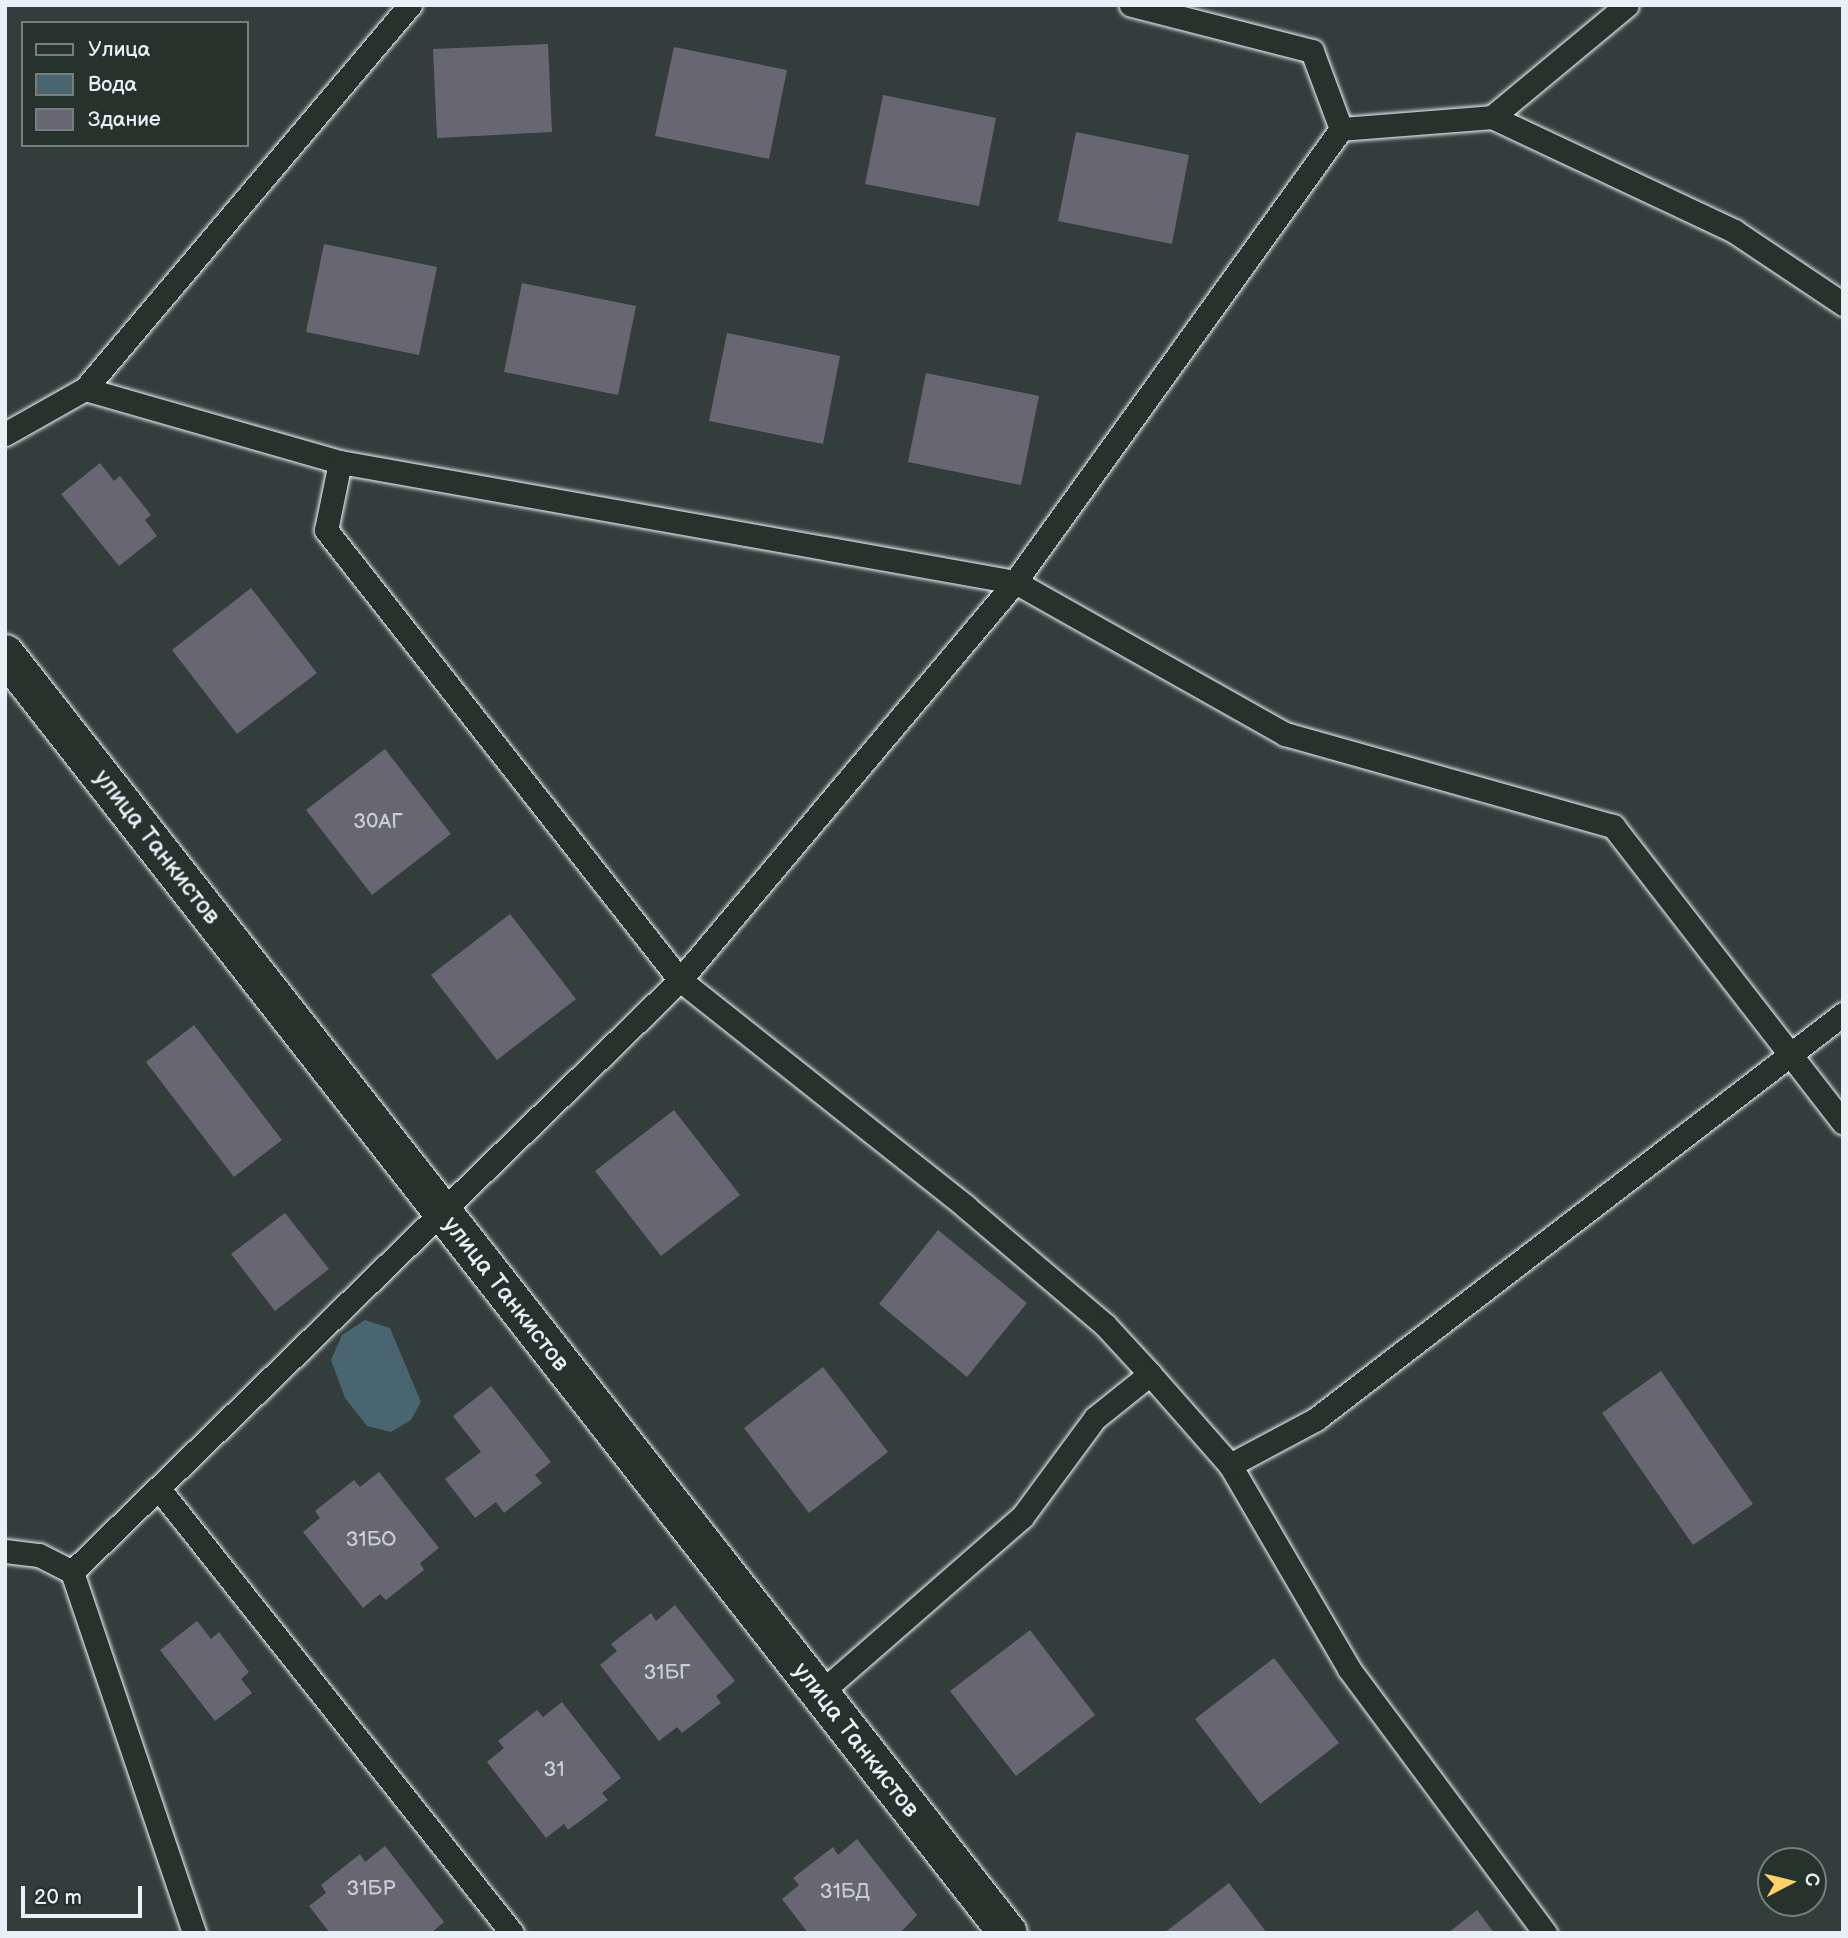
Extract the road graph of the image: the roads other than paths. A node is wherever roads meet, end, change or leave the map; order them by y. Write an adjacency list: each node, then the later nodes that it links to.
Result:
1 (410, 5): 7 (lane)
2 (1131, 5): 5 (lane)
3 (1627, 5): 4 (lane)
4 (1492, 117): 5 (lane); 6 (lane)
5 (1341, 129): 10 (lane)
6 (1843, 304)
7 (85, 389): 8 (lane); 9 (lane)
8 (5, 434)
9 (340, 462): 10 (lane); 12 (lane)
10 (1015, 582): 12 (lane); 14 (lane)
11 (5, 654): 16 (street, улица Танкистов)
12 (680, 980): 16 (lane); 17 (lane)
13 (1843, 1014): 14 (lane)
14 (1787, 1055): 15 (lane); 18 (lane)
15 (1843, 1122)
16 (445, 1215): 19 (lane); 22 (street, улица Танкистов)
17 (1150, 1374): 18 (lane); 22 (lane)
18 (1230, 1465): 26 (lane)
19 (159, 1489): 21 (lane); 24 (lane)
20 (5, 1551): 21 (lane)
21 (72, 1572): 23 (lane)
22 (820, 1693): 25 (street, улица Танкистов)
23 (194, 1933)
24 (512, 1933)
25 (1008, 1933)
26 (1545, 1933)

